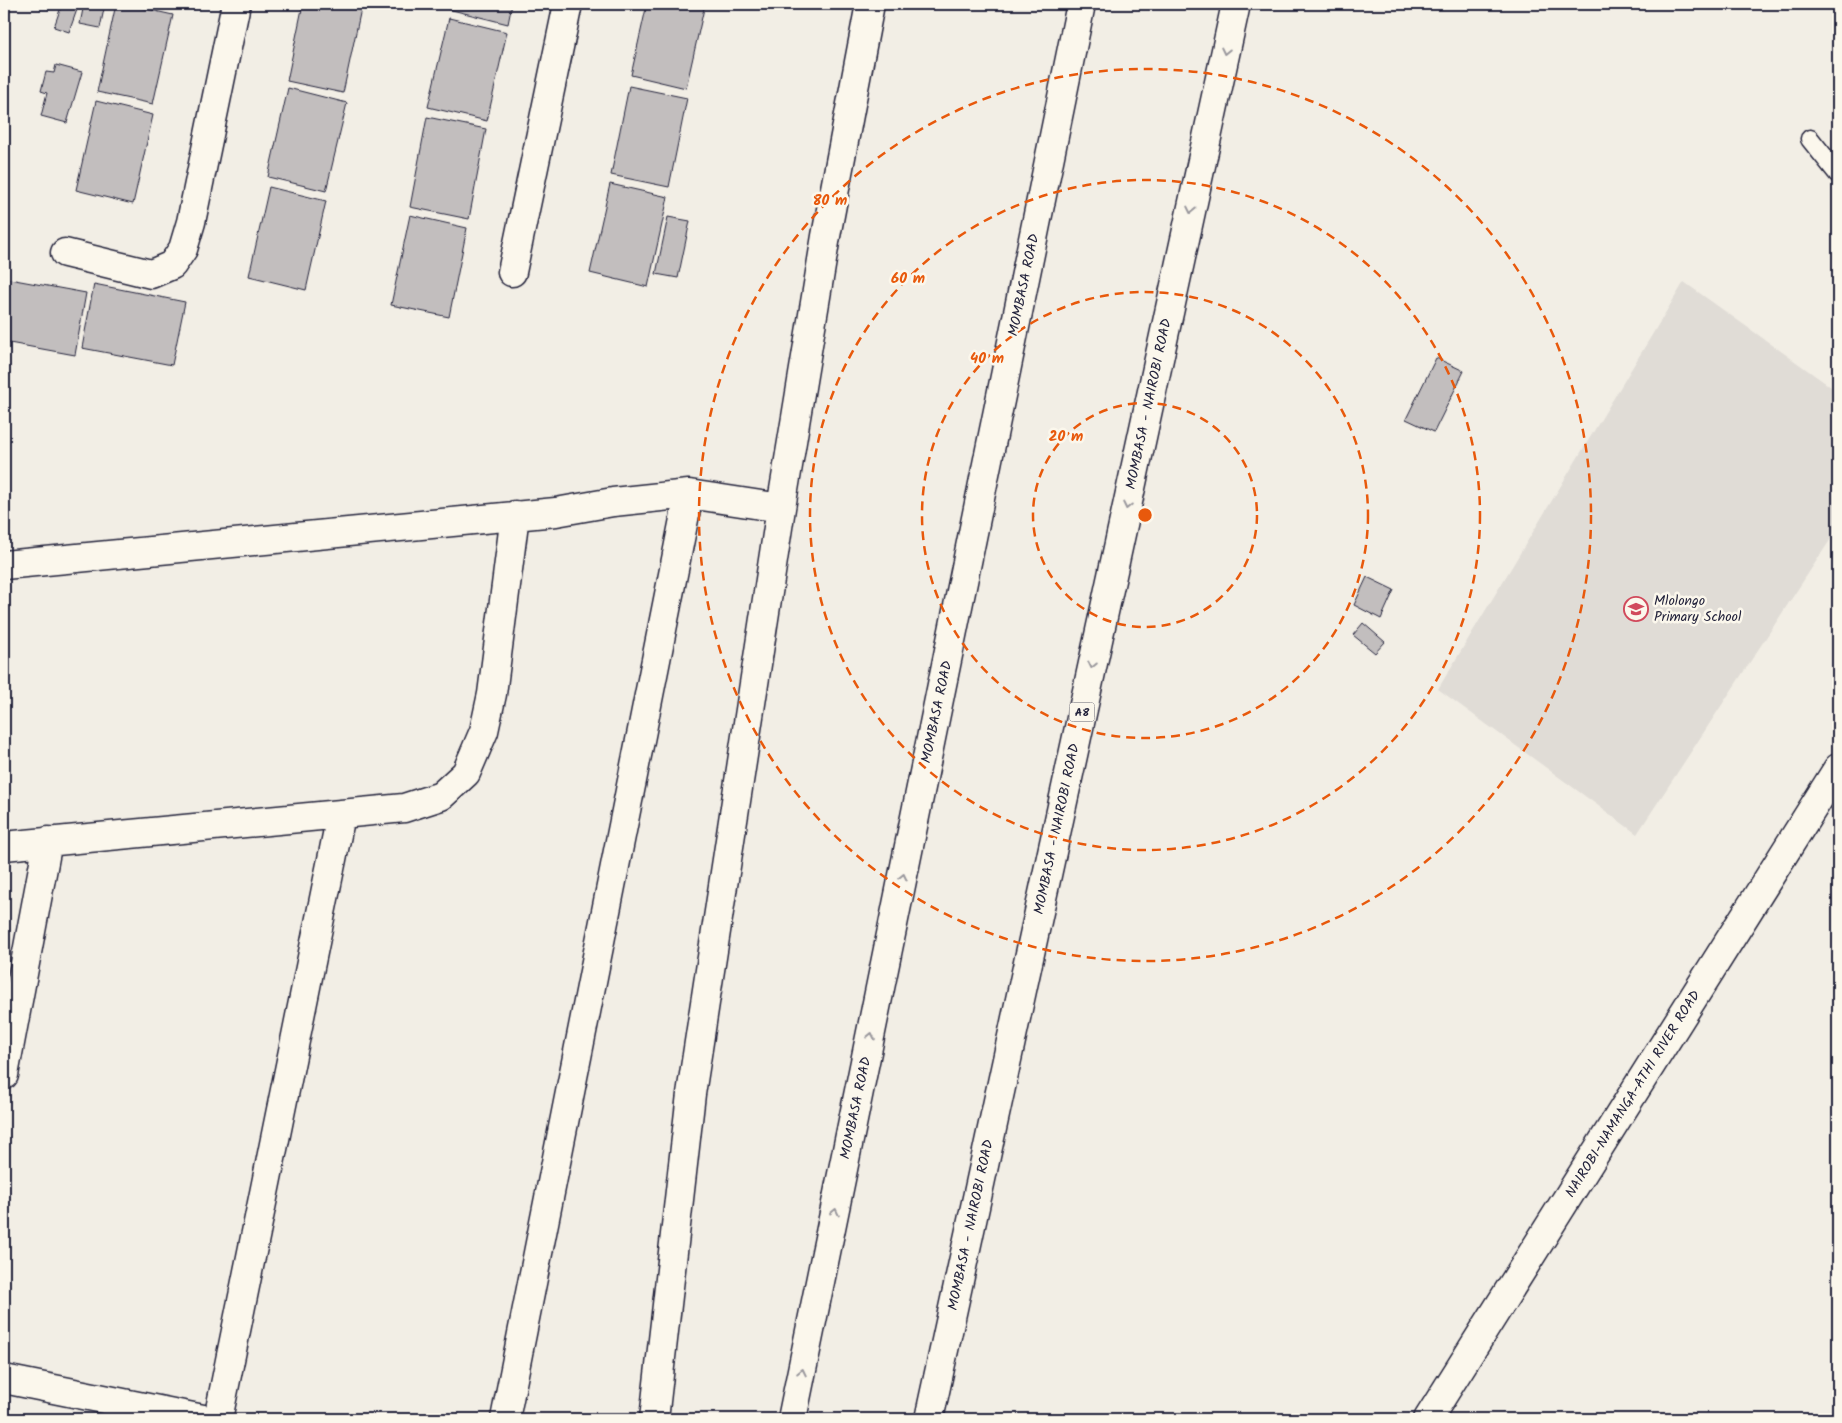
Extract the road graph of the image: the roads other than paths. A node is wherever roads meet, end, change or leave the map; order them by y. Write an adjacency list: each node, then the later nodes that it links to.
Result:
1 (236, 4): 8 (main road)
2 (568, 4): 9 (main road)
3 (870, 4): 11 (main road)
4 (1081, 4): 24 (main road, MOMBASA ROAD, one-way to 4)
5 (1236, 4): 25 (main road, MOMBASA - NAIROBI ROAD / A8, one-way to 25)
6 (1810, 139): 7 (lane)
7 (1838, 174)
8 (65, 253)
9 (512, 272)
10 (689, 494): 11 (main road); 12 (main road); 22 (main road)
11 (781, 508): 23 (main road)
12 (515, 515): 13 (main road); 15 (main road)
13 (4, 565)
14 (1838, 768): 26 (main road, NAIROBI-NAMANGA-ATHI RIVER ROAD)
15 (341, 815): 16 (main road); 21 (main road)
16 (48, 842): 17 (main road); 18 (main road)
17 (4, 846)
18 (4, 1075)
19 (4, 1379): 20 (main road)
20 (203, 1419)
21 (218, 1419)
22 (505, 1419)
23 (654, 1419)
24 (792, 1419)
25 (929, 1419)
26 (1428, 1419)

